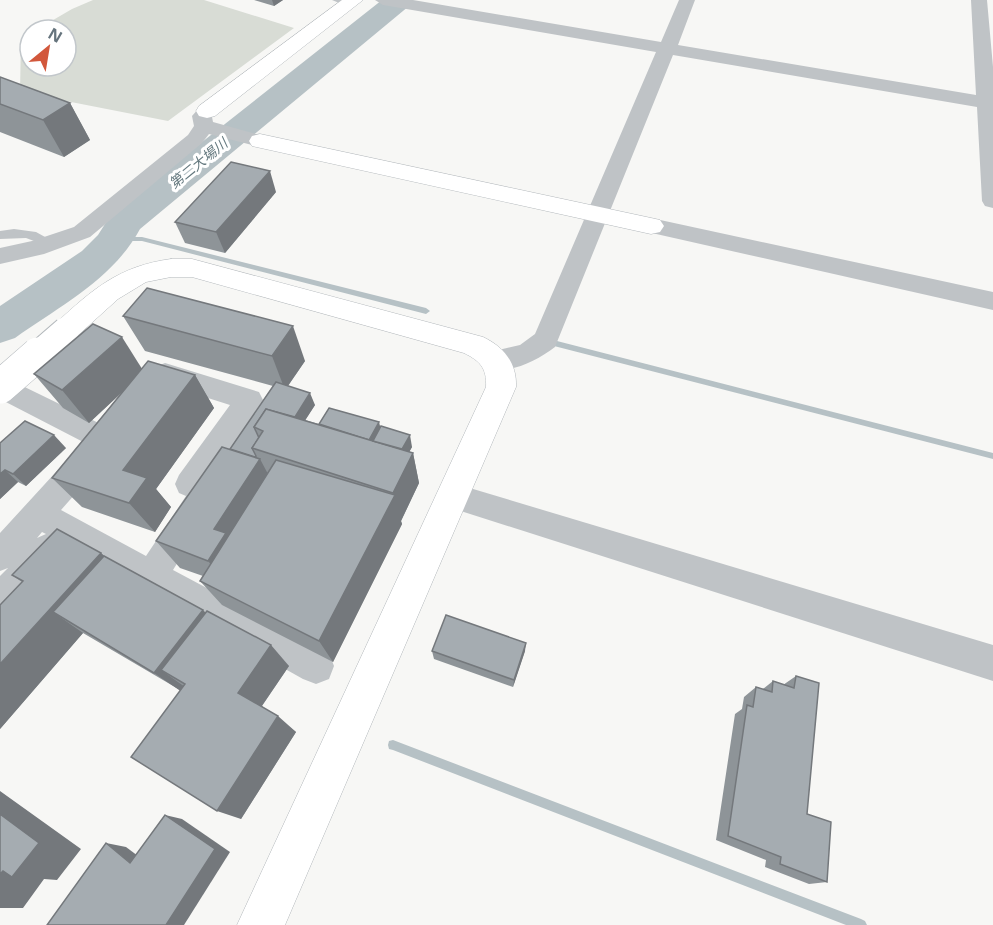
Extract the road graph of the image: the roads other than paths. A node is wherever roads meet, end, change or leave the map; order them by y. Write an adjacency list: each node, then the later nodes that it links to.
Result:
1 (383, 0): 5 (street)
2 (687, 0): 5 (street)
3 (979, 0): 6 (street)
4 (346, 1): 7 (street)
5 (666, 47): 6 (street); 11 (street)
6 (984, 102): 9 (street)
7 (210, 123): 8 (street); 14 (street)
8 (253, 139): 11 (street)
9 (993, 194): 10 (street)
10 (993, 201)
11 (600, 215): 12 (street); 17 (street)
12 (651, 226): 16 (street)
13 (0, 235): 14 (lane)
14 (50, 243): 15 (street)
15 (0, 256)
16 (993, 301)
17 (496, 360): 18 (street, bridge); 20 (street)
18 (0, 386): 19 (street)
19 (105, 440): 21 (street); 23 (street)
20 (453, 496): 25 (street); 27 (street)
21 (52, 521): 22 (street); 23 (street); 24 (street)
22 (0, 556)
23 (151, 576): 26 (street)
24 (4, 589)
25 (993, 663)
26 (316, 666)
27 (261, 925)

